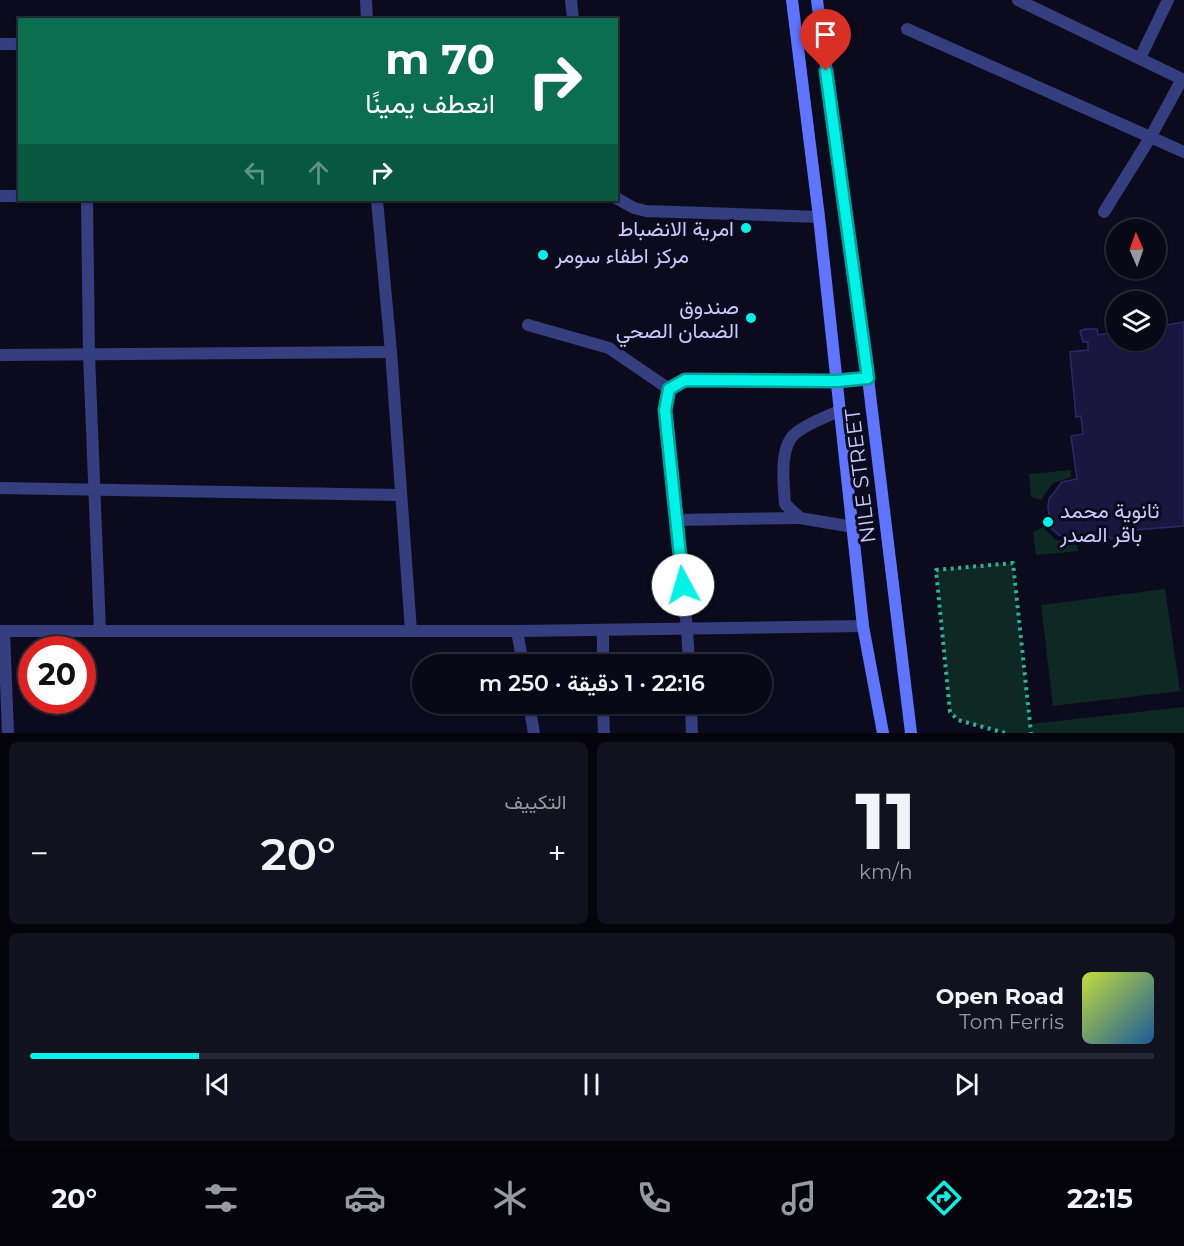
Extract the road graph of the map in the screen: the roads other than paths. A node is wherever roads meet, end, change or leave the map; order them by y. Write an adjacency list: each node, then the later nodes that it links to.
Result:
1 (366, 0): 7 (street)
2 (571, 0): 8 (street)
3 (792, 0): 22 (main road, NILE STREET)
4 (817, 0): 27 (main road, NILE STREET)
5 (1018, 0): 12 (street)
6 (1168, 0): 12 (street)
7 (367, 18)
8 (573, 18)
9 (907, 29): 14 (street)
10 (0, 44): 11 (street)
11 (18, 44)
12 (1140, 58): 13 (street)
13 (1183, 80): 14 (street)
14 (1150, 138): 15 (street); 21 (street)
15 (1184, 152)
16 (0, 196): 17 (street)
17 (18, 196)
18 (618, 199): 22 (street)
19 (87, 201): 25 (street)
20 (377, 201): 24 (street)
21 (1104, 212)
22 (819, 217): 28 (main road, NILE STREET)
23 (528, 325): 29 (street)
24 (391, 352): 25 (street); 33 (street)
25 (89, 354): 26 (street); 32 (street)
26 (0, 355)
27 (868, 378): 28 (main road); 55 (main road, NILE STREET)
28 (837, 381): 29 (street); 30 (main road, NILE STREET)
29 (669, 389): 35 (street)
30 (839, 411): 34 (street); 36 (main road, NILE STREET)
31 (0, 488): 32 (street)
32 (94, 490): 33 (street); 41 (street)
33 (401, 495): 42 (street)
34 (800, 518): 35 (street); 36 (street)
35 (676, 520): 38 (street)
36 (853, 527): 37 (main road, NILE STREET)
37 (863, 626): 38 (street); 54 (main road, NILE STREET)
38 (687, 628): 39 (street); 46 (street)
39 (603, 630): 43 (street); 45 (street)
40 (2, 631): 41 (street); 50 (street)
41 (100, 631): 42 (street)
42 (411, 631): 43 (street)
43 (517, 631): 44 (street)
44 (521, 654)
45 (603, 654)
46 (688, 654)
47 (531, 714): 51 (street)
48 (603, 714): 52 (street)
49 (691, 714): 53 (street)
50 (8, 733)
51 (534, 733)
52 (604, 733)
53 (692, 733)
54 (883, 733)
55 (911, 733)

